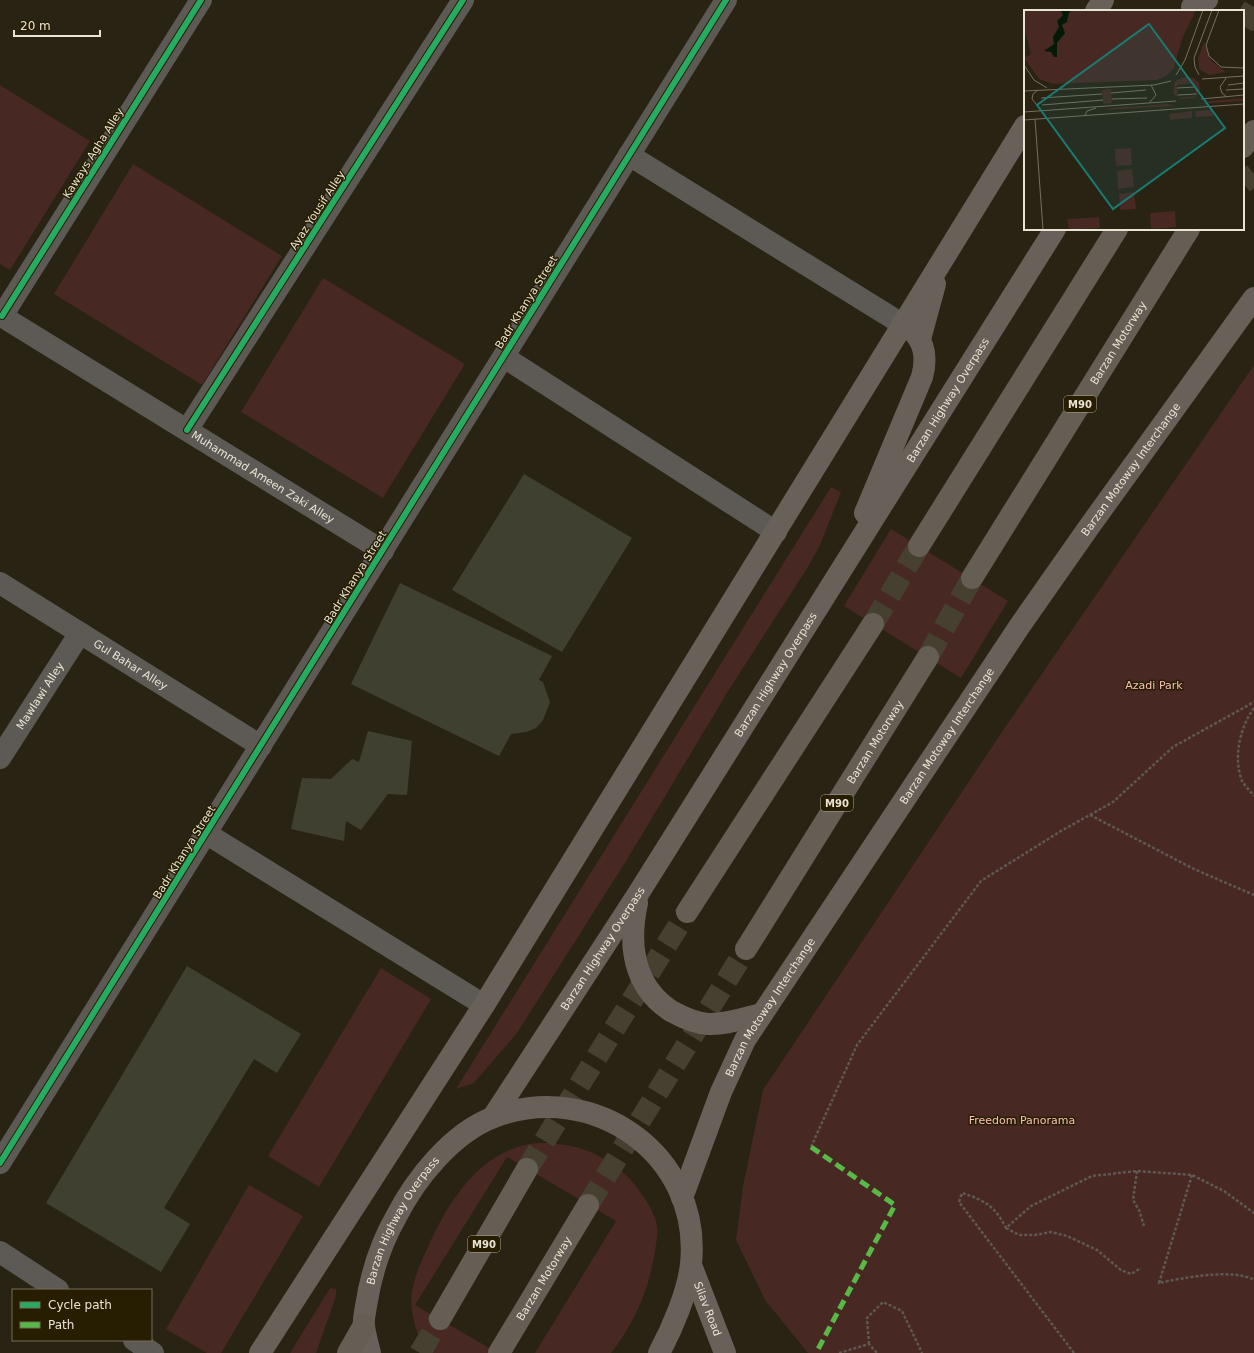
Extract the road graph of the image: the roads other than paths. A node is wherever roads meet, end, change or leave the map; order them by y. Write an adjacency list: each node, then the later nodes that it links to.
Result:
1 (201, 0): 15 (street, Kaways Agha Alley)
2 (463, 0): 19 (street, Ayaz Yousif Alley)
3 (726, 0): 9 (street, Badr Khanya Street)
4 (1103, 0): 5 (main road)
5 (1097, 10)
6 (1024, 128): 13 (main road)
7 (1254, 131): 8 (highway)
8 (1244, 146)
9 (629, 155): 16 (street); 18 (street, Badr Khanya Street)
10 (1054, 230): 23 (main road, Barzan Highway Overpass)
11 (1116, 230): 21 (highway)
12 (1188, 230): 24 (highway, Barzan Motorway / M90)
13 (942, 260): 16 (main road); 17 (main road)
14 (1254, 298): 36 (main road, Barzan Motoway Interchange)
15 (1, 315): 19 (street, Muhammad Ameen Zaki Alley)
16 (902, 324): 17 (main road); 20 (main road)
17 (920, 339): 23 (main road)
18 (504, 357): 20 (street); 22 (street, Badr Khanya Street)
19 (188, 430): 22 (street, Muhammad Ameen Zaki Alley)
20 (776, 532): 35 (main road)
21 (919, 546)
22 (383, 551): 29 (street, Badr Khanya Street)
23 (840, 573): 32 (main road, Barzan Highway Overpass)
24 (972, 578)
25 (0, 583): 27 (street, Gul Bahar Alley)
26 (873, 624): 33 (highway)
27 (80, 633): 29 (street, Gul Bahar Alley); 30 (street, Mawlawi Alley)
28 (928, 657): 34 (highway, Barzan Motorway / M90)
29 (262, 746): 31 (street, Badr Khanya Street)
30 (0, 758)
31 (207, 834): 35 (street); 38 (street, Badr Khanya Street)
32 (638, 894): 36 (main road); 37 (main road, Barzan Highway Overpass)
33 (687, 912)
34 (746, 949)
35 (484, 1005): 49 (main road)
36 (762, 1014): 40 (main road, Barzan Motoway Interchange)
37 (493, 1117): 40 (main road, Barzan Highway Overpass); 46 (main road, Barzan Highway Overpass)
38 (0, 1163)
39 (528, 1169): 45 (highway, M90)
40 (682, 1198): 43 (main road, Barzan Highway Overpass)
41 (588, 1205): 52 (highway, Barzan Motorway)
42 (0, 1252): 44 (street)
43 (691, 1265): 53 (main road, Barzan Highway Overpass); 54 (main road, Silav Road)
44 (56, 1289)
45 (440, 1319)
46 (364, 1325): 50 (highway); 51 (main road, Barzan Highway Overpass)
47 (135, 1341): 48 (street)
48 (153, 1353)
49 (260, 1353)
50 (348, 1353)
51 (370, 1353)
52 (499, 1353)
53 (659, 1353)
54 (725, 1353)

